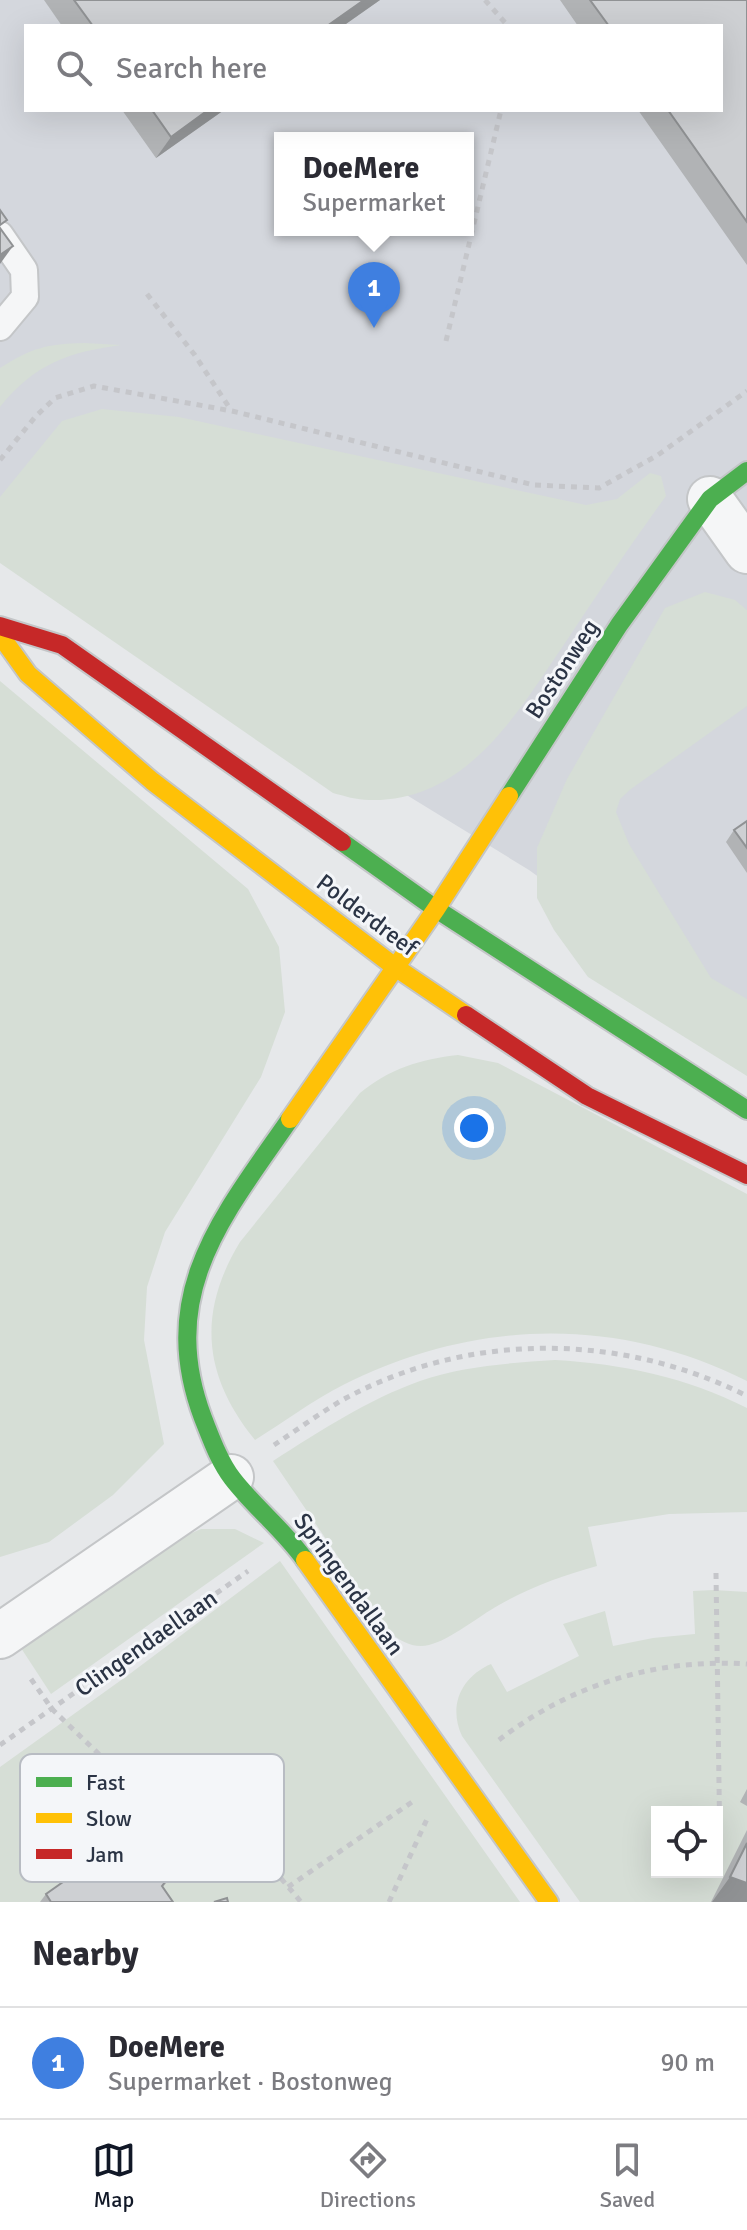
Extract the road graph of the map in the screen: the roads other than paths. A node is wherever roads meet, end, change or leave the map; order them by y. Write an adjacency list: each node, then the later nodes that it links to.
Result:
1 (0, 235): 2 (lane)
2 (0, 327)
3 (747, 471): 4 (main road, Bostonweg)
4 (710, 499): 5 (street); 8 (main road, Bostonweg)
5 (747, 551)
6 (0, 626): 8 (main road, Polderdreef)
7 (0, 635): 9 (main road, Polderdreef)
8 (436, 909): 9 (main road, Springendallaan); 10 (main road, Polderdreef)
9 (395, 967): 11 (main road, Polderdreef); 12 (main road, Springendallaan)
10 (747, 1110)
11 (747, 1175)
12 (231, 1477): 13 (street); 14 (main road, Springendallaan)
13 (5, 1622)
14 (549, 1902)

